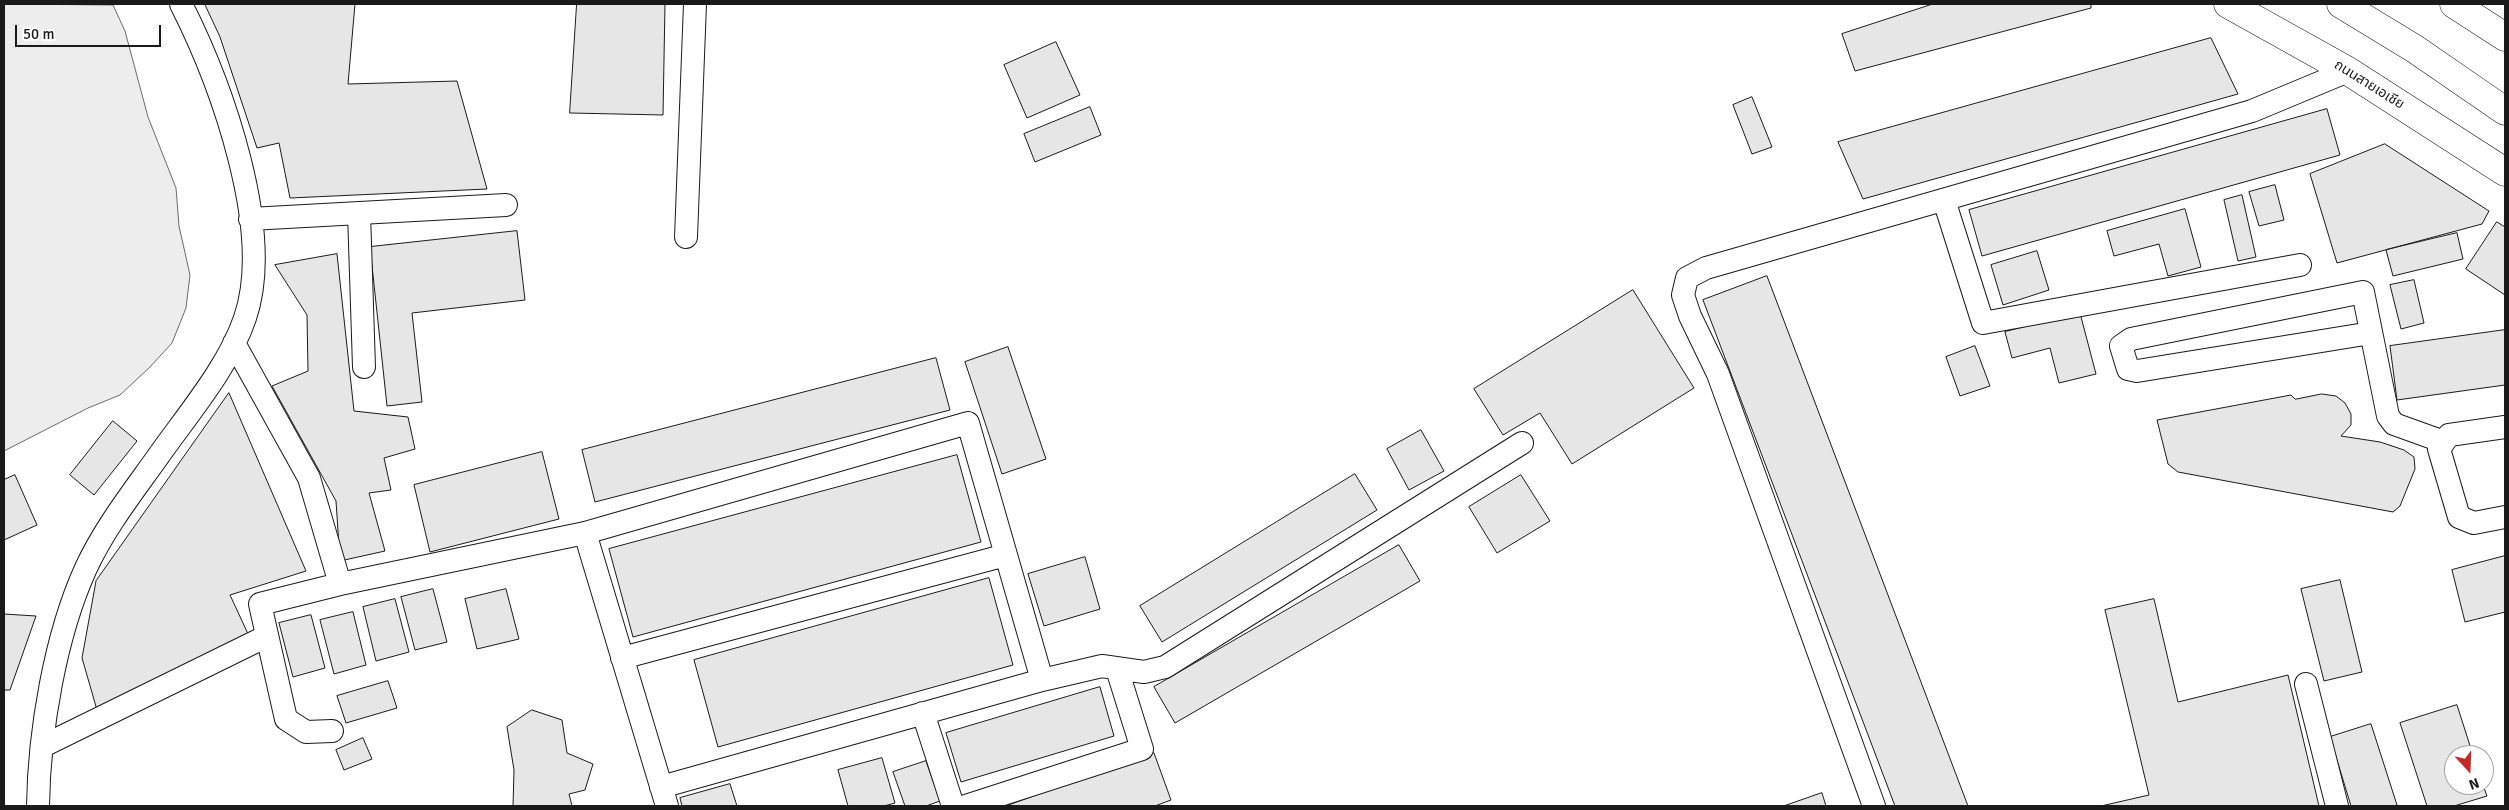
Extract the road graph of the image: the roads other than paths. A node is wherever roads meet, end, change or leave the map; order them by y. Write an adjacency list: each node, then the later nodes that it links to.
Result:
1 (181, 4): 13 (street)
2 (694, 4): 14 (street)
3 (2228, 4): 7 (highway, ถนนสายเอเชีย)
4 (2342, 4): 8 (highway)
5 (2454, 4): 6 (highway)
6 (2505, 36)
7 (2348, 71): 9 (highway, ถนนสายเอเชีย); 10 (street)
8 (2505, 111)
9 (2505, 172)
10 (1944, 200): 15 (street); 38 (street)
11 (506, 205): 12 (street)
12 (359, 213): 13 (street); 18 (street)
13 (250, 219): 17 (street)
14 (686, 237)
15 (2300, 265)
16 (2371, 333): 16 (street); 20 (street)
17 (234, 343): 25 (street); 33 (street)
18 (364, 367)
19 (2505, 426): 20 (street)
20 (2444, 442): 22 (street)
21 (1522, 443): 28 (street)
22 (2505, 516)
23 (585, 533): 24 (street); 25 (street); 27 (street)
24 (1006, 555): 27 (street); 29 (street)
25 (340, 584): 26 (street)
26 (267, 636): 32 (street); 33 (street)
27 (622, 658): 34 (street)
28 (1118, 669): 29 (street); 37 (street)
29 (1042, 680): 31 (street)
30 (2306, 684): 39 (street)
31 (923, 713): 34 (street); 36 (street)
32 (332, 731)
33 (43, 746): 35 (street)
34 (664, 797)
35 (38, 806)
36 (953, 806)
37 (966, 806)
38 (1874, 806)
39 (2337, 806)

